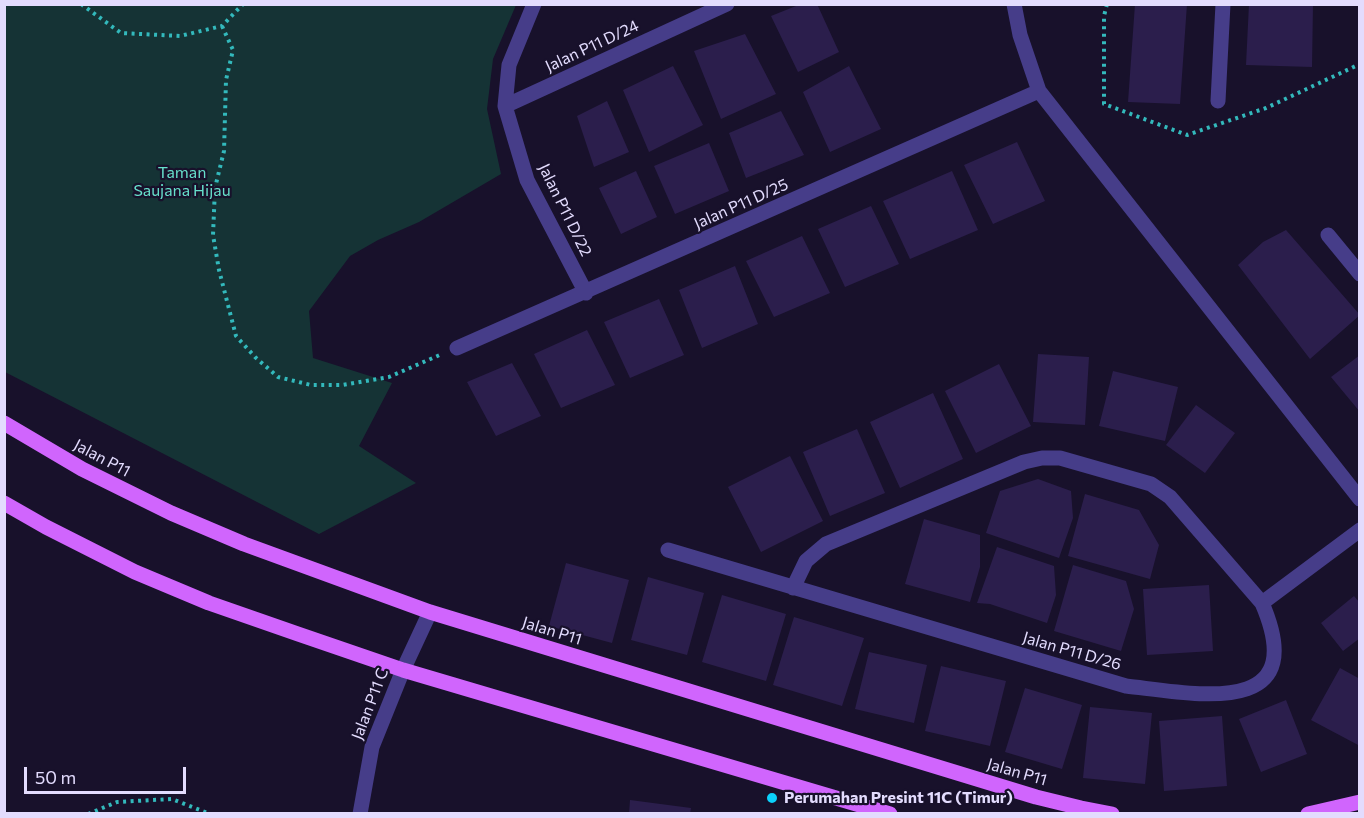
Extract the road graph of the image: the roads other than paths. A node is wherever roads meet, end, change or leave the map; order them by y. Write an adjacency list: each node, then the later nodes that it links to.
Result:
1 (534, 4): 7 (street, Jalan P11 D/22)
2 (727, 4): 7 (street, Jalan P11 D/24)
3 (1014, 4): 5 (street)
4 (1223, 4): 6 (street)
5 (1039, 91): 10 (street, Jalan P11 D/25); 13 (street)
6 (1218, 101)
7 (505, 106): 10 (street, Jalan P11 D/22)
8 (1328, 235): 9 (street)
9 (1359, 274)
10 (586, 292): 11 (street, Jalan P11 D/25)
11 (457, 348)
12 (4, 423): 19 (main road, Jalan P11)
13 (1359, 499)
14 (4, 503): 20 (main road)
15 (1359, 530): 18 (street)
16 (668, 550): 17 (street, Jalan P11 D/26)
17 (793, 588): 18 (street, Jalan P11 D/26); 18 (street, Jalan P11 D/26)
18 (1262, 603)
19 (430, 612): 20 (street, Jalan P11 C); 24 (main road, Jalan P11)
20 (403, 670): 22 (street, Jalan P11 C); 23 (main road)
21 (1359, 802): 25 (main road)
22 (360, 813)
23 (890, 813)
24 (1112, 813)
25 (1308, 813)

